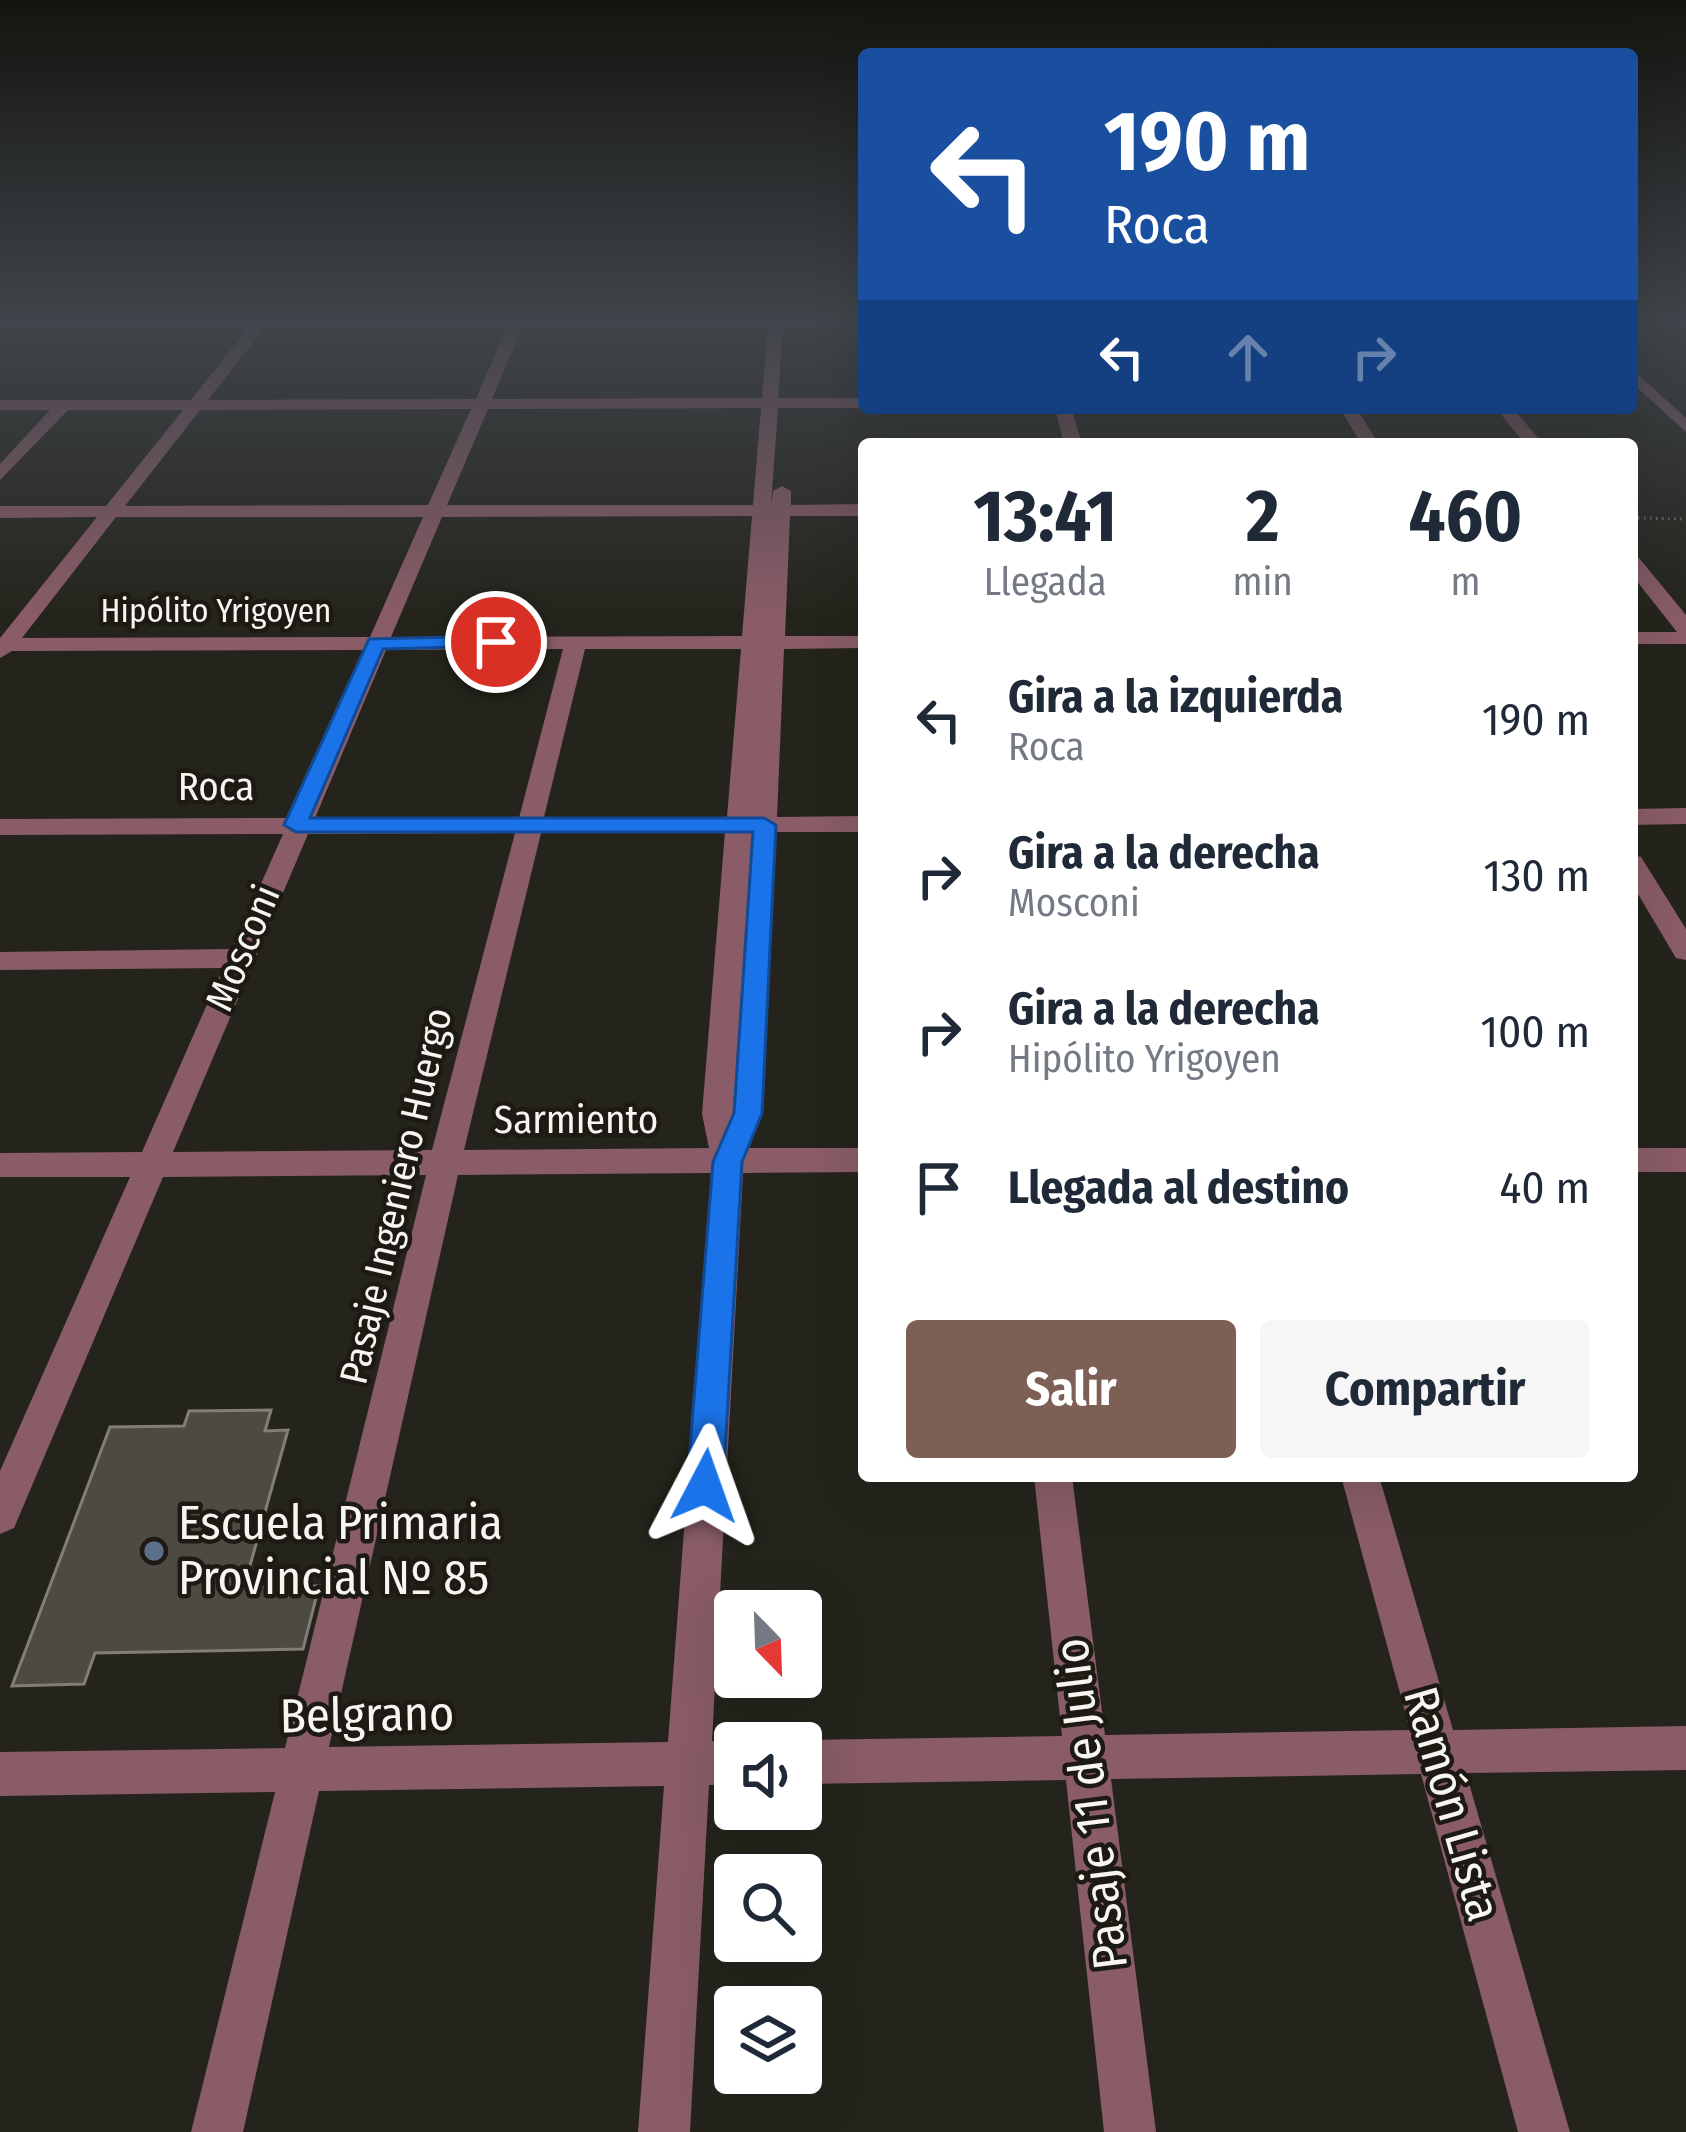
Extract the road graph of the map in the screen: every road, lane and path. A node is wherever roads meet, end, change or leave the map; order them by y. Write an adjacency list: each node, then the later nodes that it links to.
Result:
1 (52, 417): 5 (street)
2 (185, 417): 10 (street)
3 (475, 417): 7 (street, Mosconi)
4 (777, 417): 8 (street)
5 (0, 475)
6 (858, 510): 8 (street)
7 (434, 511): 8 (street); 10 (street); 19 (street, Mosconi)
8 (770, 511): 17 (street); 20 (street)
9 (0, 512): 10 (street)
10 (111, 512): 21 (street)
11 (1638, 518): 12 (path)
12 (1686, 519)
13 (1638, 570): 14 (street)
14 (1686, 633): 15 (street)
15 (1638, 637)
16 (576, 642): 19 (street, Hipólito Yrigoyen); 20 (street, Hipólito Yrigoyen); 24 (street, Pasaje Ingeniero Huergo)
17 (773, 642): 18 (street, Hipólito Yrigoyen); 20 (street, Hipólito Yrigoyen); 27 (street)
18 (858, 642)
19 (376, 643): 21 (street, Hipólito Yrigoyen); 26 (street, Mosconi)
20 (748, 643): 27 (street)
21 (2, 647)
22 (1686, 816): 23 (street)
23 (1638, 818)
24 (530, 824): 26 (street, Roca); 27 (street, Roca); 36 (street, Pasaje Ingeniero Huergo)
25 (858, 824): 27 (street, Roca)
26 (296, 825): 28 (street, Roca); 31 (street, Mosconi)
27 (752, 825): 37 (street)
28 (0, 827)
29 (1638, 873): 30 (street)
30 (1686, 951)
31 (239, 958): 32 (street); 38 (street, Mosconi)
32 (0, 961)
33 (858, 1160): 37 (street, Sarmiento)
34 (1638, 1160): 35 (street)
35 (1686, 1160)
36 (445, 1162): 37 (street, Sarmiento); 38 (street, Sarmiento); 49 (street, Pasaje Ingeniero Huergo)
37 (728, 1162): 48 (street)
38 (149, 1164): 39 (street, Sarmiento); 42 (street, Mosconi)
39 (0, 1165)
40 (1054, 1482): 45 (street, Pasaje 11 de Julio)
41 (1362, 1482): 44 (street, Ramón Lista)
42 (0, 1515)
43 (1686, 1748): 44 (street)
44 (1437, 1750): 45 (street); 54 (street, Ramón Lista)
45 (1085, 1756): 46 (street); 53 (street, Pasaje 11 de Julio)
46 (822, 1762)
47 (714, 1763): 48 (street, Belgrano)
48 (685, 1764): 49 (street, Belgrano); 52 (street)
49 (305, 1771): 50 (street, Belgrano); 51 (street, Pasaje Ingeniero Huergo)
50 (0, 1774)
51 (217, 2132)
52 (664, 2132)
53 (1130, 2132)
54 (1544, 2132)

